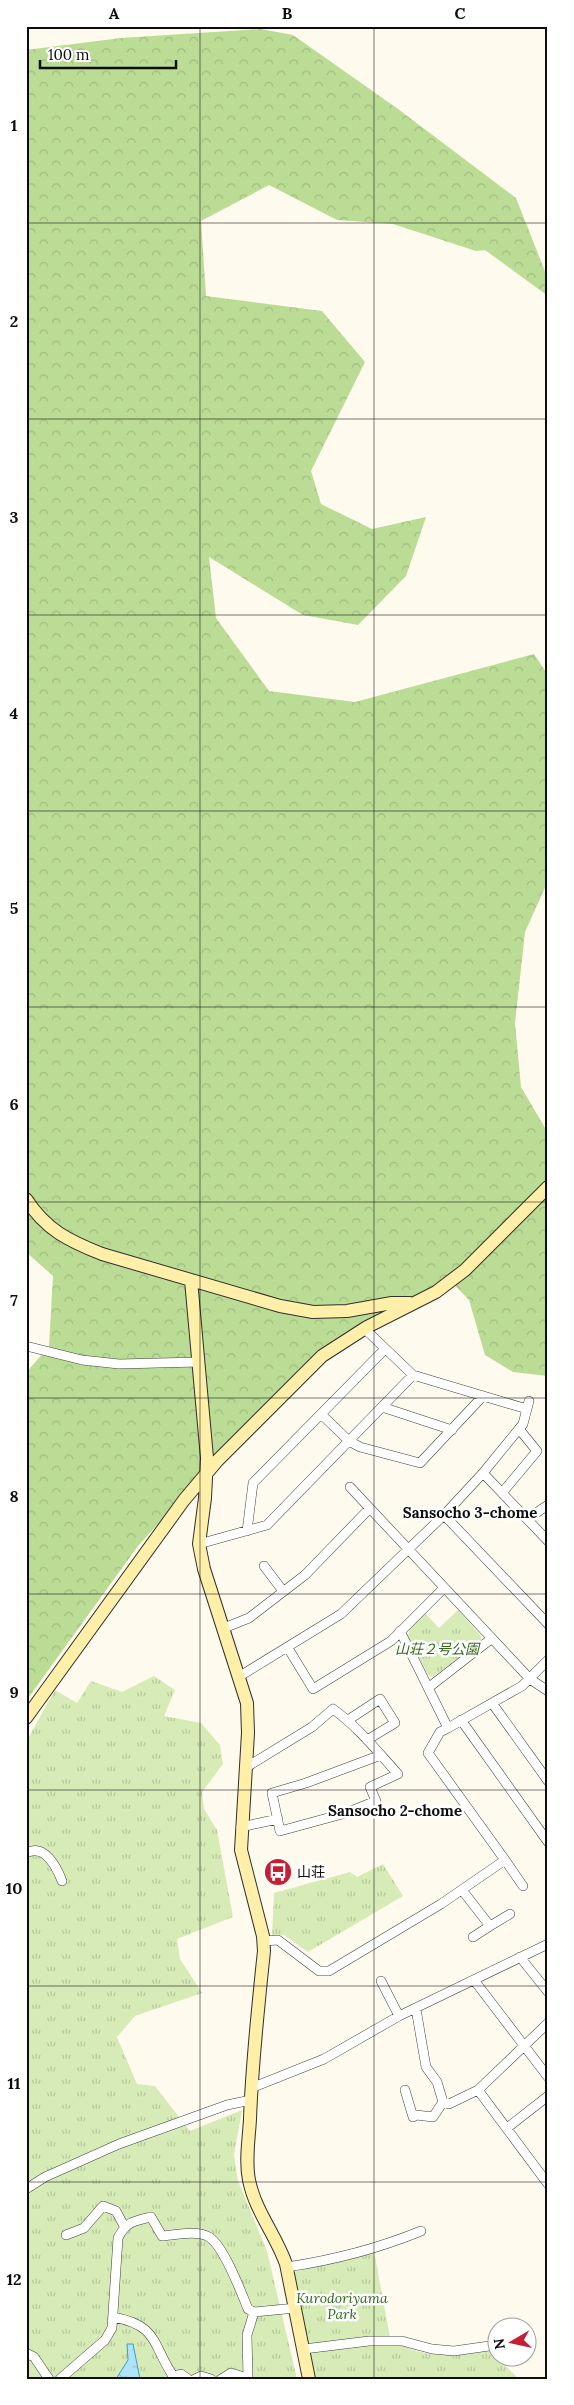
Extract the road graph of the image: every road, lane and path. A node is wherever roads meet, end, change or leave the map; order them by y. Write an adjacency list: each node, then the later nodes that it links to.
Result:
1 (548, 1187): 4 (street)
2 (26, 1199): 3 (street)
3 (191, 1280): 4 (street); 8 (street)
4 (413, 1303): 5 (street)
5 (367, 1327): 7 (street); 16 (street)
6 (26, 1346): 8 (street)
7 (385, 1349): 9 (street); 12 (street)
8 (198, 1362): 16 (street)
9 (412, 1375): 10 (street); 11 (street)
10 (482, 1396): 13 (street); 14 (street)
11 (382, 1407): 14 (street); 15 (street)
12 (321, 1414): 15 (street); 24 (street)
13 (519, 1429): 17 (street); 19 (street)
14 (452, 1430): 15 (street)
15 (349, 1441): 24 (street)
16 (207, 1472): 26 (street); 42 (street)
17 (482, 1473): 19 (street); 22 (street)
18 (350, 1486): 21 (street)
19 (502, 1492): 23 (street)
20 (548, 1505): 23 (street)
21 (369, 1508): 27 (street); 30 (street)
22 (444, 1515): 27 (street); 31 (street)
23 (527, 1519): 25 (street)
24 (248, 1530): 26 (street)
25 (548, 1541)
26 (199, 1544): 32 (street)
27 (408, 1550): 29 (street); 35 (street)
28 (264, 1566): 30 (street)
29 (444, 1588): 33 (street); 34 (street)
30 (283, 1591): 32 (street)
31 (548, 1624)
32 (224, 1628): 37 (street)
33 (400, 1631): 35 (street); 39 (street)
34 (491, 1639): 38 (street); 39 (street)
35 (288, 1648): 37 (street)
36 (548, 1660): 38 (street)
37 (240, 1676): 48 (street)
38 (530, 1679): 40 (street); 41 (street)
39 (428, 1688): 45 (street)
40 (548, 1691)
41 (492, 1703): 44 (street); 49 (street)
42 (26, 1718)
43 (348, 1720): 46 (street); 46 (street); 48 (street)
44 (461, 1720): 45 (street); 55 (street)
45 (448, 1728): 50 (street)
46 (367, 1740): 47 (street)
47 (381, 1755): 52 (street); 52 (street)
48 (245, 1768): 53 (street)
49 (548, 1781)
50 (450, 1783): 51 (street); 54 (street)
51 (441, 1789)
52 (278, 1820): 53 (street)
53 (241, 1827): 65 (street)
54 (489, 1839): 56 (street); 58 (street)
55 (548, 1842)
56 (481, 1844)
57 (26, 1853): 59 (street)
58 (505, 1860): 60 (street); 61 (street)
59 (62, 1881)
60 (523, 1886)
61 (462, 1890): 63 (street); 68 (street)
62 (510, 1914): 63 (street)
63 (490, 1926): 64 (street)
64 (474, 1937)
65 (263, 1941): 68 (street); 80 (street)
66 (548, 1944): 67 (street)
67 (520, 1957): 70 (street); 72 (street)
68 (314, 1967): 69 (street)
69 (308, 1975)
70 (474, 1980): 73 (street); 76 (street)
71 (381, 1982): 74 (street)
72 (548, 1992)
73 (416, 2009): 74 (street); 82 (street)
74 (399, 2016): 80 (street)
75 (548, 2023): 76 (street)
76 (524, 2045): 77 (street); 79 (street)
77 (548, 2077)
78 (405, 2090): 83 (street)
79 (478, 2090): 82 (street); 85 (street)
80 (251, 2094): 87 (street); 91 (street)
81 (548, 2096): 85 (street)
82 (443, 2102): 83 (street)
83 (414, 2117): 84 (street)
84 (405, 2122)
85 (507, 2128): 86 (street)
86 (548, 2184)
87 (26, 2189)
88 (124, 2226): 90 (street); 93 (street); 94 (street)
89 (421, 2231): 91 (street)
90 (66, 2235)
91 (287, 2267): 92 (street)
92 (296, 2308): 93 (street); 96 (street)
93 (254, 2312): 103 (street)
94 (113, 2317): 99 (street); 100 (street)
95 (486, 2346): 96 (street)
96 (304, 2349): 104 (street)
97 (26, 2353): 98 (street)
98 (49, 2379)
99 (60, 2379)
100 (188, 2379)
101 (196, 2379): 102 (street)
102 (211, 2379)
103 (220, 2379)
104 (309, 2379)

